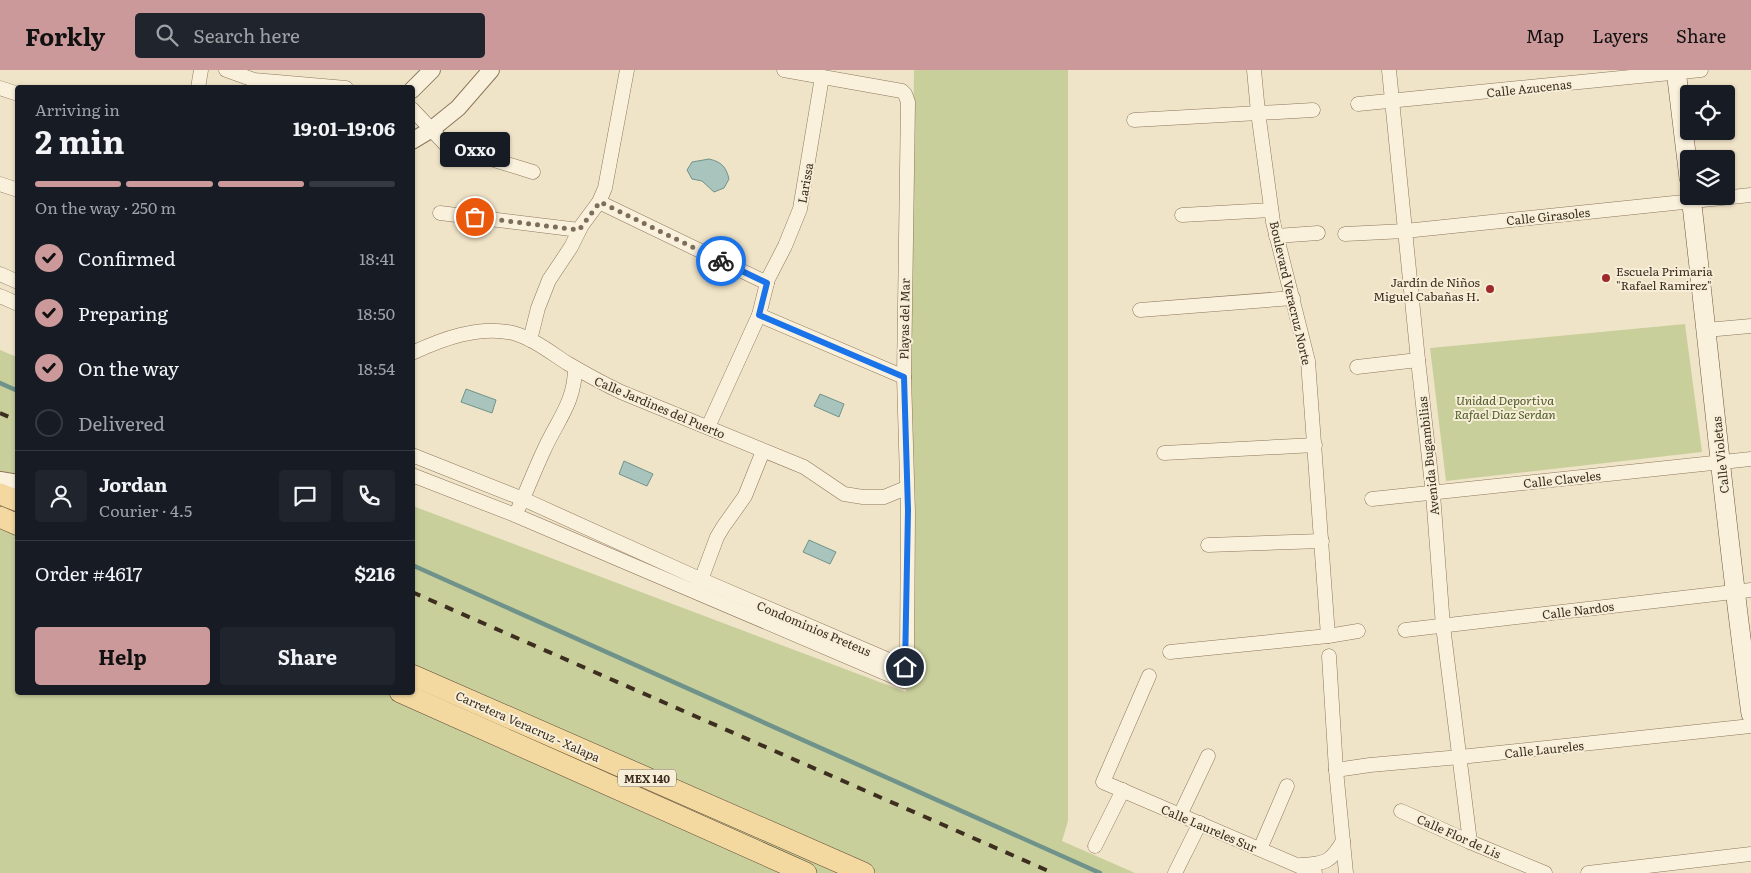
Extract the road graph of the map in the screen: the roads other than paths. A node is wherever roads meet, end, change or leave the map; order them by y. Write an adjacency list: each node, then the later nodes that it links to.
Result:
1 (201, 70): 12 (street)
2 (226, 70): 13 (street)
3 (432, 70): 14 (street)
4 (491, 70): 23 (street)
5 (627, 70): 32 (street)
6 (784, 70): 11 (street)
7 (1254, 70): 21 (street, Boulevard Veracruz Norte)
8 (1389, 70): 17 (street, Avenida Bugambilias)
9 (1701, 70): 10 (street, Calle Azucenas)
10 (1676, 71): 17 (street, Calle Azucenas); 25 (main road)
11 (822, 77): 44 (street, Larissa); 57 (street, Playas del Mar)
12 (198, 85)
13 (312, 85)
14 (415, 87)
15 (0, 88): 16 (street)
16 (15, 93)
17 (1393, 102): 18 (street, Calle Azucenas); 38 (street, Avenida Bugambilias)
18 (1358, 104)
19 (1314, 110): 21 (street)
20 (415, 112): 23 (street)
21 (1258, 112): 22 (street); 34 (street, Boulevard Veracruz Norte)
22 (1134, 120)
23 (432, 129): 24 (street); 26 (street)
24 (415, 139)
25 (1686, 150)
26 (533, 172)
27 (0, 184): 28 (street)
28 (15, 189)
29 (1751, 195): 30 (street, Calle Girasoles)
30 (1735, 196)
31 (1680, 199): 38 (street, Calle Girasoles)
32 (600, 202): 37 (street); 44 (street)
33 (1692, 205): 51 (main road, Calle Violetas)
34 (1272, 210): 36 (street); 41 (street, Boulevard Veracruz Norte)
35 (440, 213): 37 (street)
36 (1182, 215)
37 (579, 230): 52 (street)
38 (1405, 231): 40 (street, Calle Girasoles); 54 (street, Avenida Bugambilias)
39 (1318, 233): 41 (street)
40 (1345, 234)
41 (1276, 236): 46 (street, Boulevard Veracruz Norte)
42 (0, 274): 43 (street)
43 (15, 281)
44 (767, 283): 49 (street, Larissa)
45 (0, 296): 47 (street)
46 (1293, 298): 48 (street); 59 (street, Boulevard Veracruz Norte)
47 (15, 303)
48 (1140, 310)
49 (759, 315): 57 (street); 58 (street, Larissa)
50 (1751, 326): 51 (street)
51 (1706, 330): 64 (main road, Calle Violetas)
52 (530, 340): 53 (street, Calle Jardines del Puerto); 56 (street, Calle Jardines del Puerto)
53 (415, 352)
54 (1418, 360): 55 (street); 70 (street, Avenida Bugambilias)
55 (1357, 367)
56 (575, 368): 58 (street, Calle Jardines del Puerto); 71 (street)
57 (904, 377): 68 (street, Playas del Mar)
58 (708, 427): 60 (street, Calle Jardines del Puerto)
59 (1315, 445): 61 (street); 77 (street, Boulevard Veracruz Norte)
60 (763, 451): 68 (street, Calle Jardines del Puerto); 79 (street)
61 (1164, 453)
62 (415, 456): 71 (street, Condominios Preteus)
63 (1751, 459): 64 (street, Calle Claveles)
64 (1721, 462): 70 (street, Calle Claveles); 80 (main road, Calle Violetas)
65 (415, 476): 74 (street, Condominios Preteus)
66 (0, 480): 67 (street)
67 (15, 482)
68 (906, 488): 88 (street, Playas del Mar)
69 (0, 494): 73 (main road)
70 (1433, 494): 72 (street, Calle Claveles); 82 (street, Avenida Bugambilias)
71 (523, 499): 74 (street); 79 (street, Condominios Preteus)
72 (1372, 499)
73 (15, 500)
74 (515, 515): 81 (street, Condominios Preteus)
75 (0, 517): 76 (main road)
76 (15, 524)
77 (1322, 541): 78 (street); 85 (street, Boulevard Veracruz Norte)
78 (1208, 545)
79 (702, 580): 81 (street); 88 (street, Condominios Preteus)
80 (1742, 591): 82 (street, Calle Nardos); 92 (main road, Calle Violetas)
81 (696, 594): 88 (street, Condominios Preteus)
82 (1443, 626): 83 (street, Calle Nardos); 95 (street, Avenida Bugambilias)
83 (1405, 630)
84 (1358, 632): 85 (street)
85 (1328, 636): 86 (street)
86 (1170, 652)
87 (1329, 656): 96 (street)
88 (905, 667)
89 (1149, 676): 98 (street, Calle Laureles Sur)
90 (422, 679): 109 (main road, Carretera Veracruz - Xalapa / MEX 140)
91 (407, 695): 108 (main road, Carretera Veracruz - Xalapa / MEX 140)
92 (1751, 714)
93 (1751, 726): 95 (street, Calle Laureles)
94 (1208, 756): 100 (street)
95 (1460, 758): 96 (street, Calle Laureles); 103 (street, Avenida Bugambilias)
96 (1336, 770): 102 (street)
97 (1287, 786): 105 (street)
98 (1123, 790): 100 (street, Calle Laureles Sur); 104 (street)
99 (1401, 811): 103 (street, Calle Flor de Lis)
100 (1180, 815): 101 (street, Calle Laureles Sur)
101 (1200, 823): 105 (street, Calle Laureles Sur); 110 (street)
102 (1343, 841): 107 (street); 112 (street)
103 (1470, 842): 113 (street, Calle Flor de Lis)
104 (1095, 846)
105 (1260, 849): 107 (street, Calle Laureles Sur)
106 (1751, 854): 114 (street)
107 (1288, 866): 111 (street, Calle Laureles Sur)
108 (806, 873)
109 (864, 873)
110 (1175, 873)
111 (1315, 873)
112 (1346, 873)
113 (1545, 873)
114 (1588, 873)

